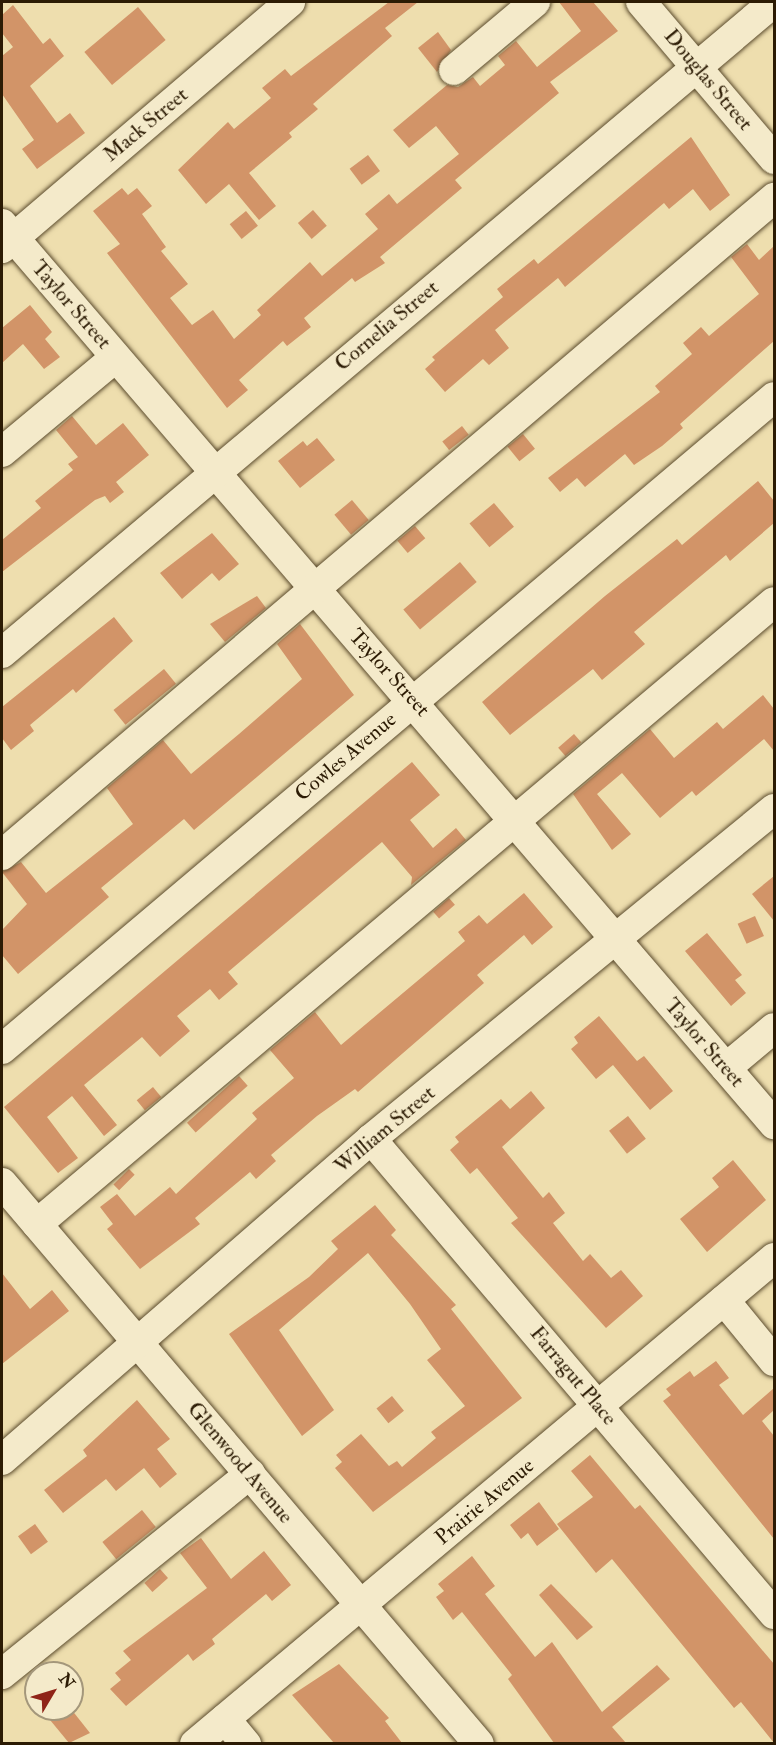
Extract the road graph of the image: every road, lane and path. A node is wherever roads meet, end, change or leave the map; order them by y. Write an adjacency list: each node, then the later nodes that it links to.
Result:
1 (290, 2): 9 (street, Mack Street)
2 (535, 2): 6 (street)
3 (641, 2): 5 (street, Douglas Street)
4 (774, 2): 5 (street, Cornelia Street)
5 (696, 66): 7 (street, Douglas Street); 13 (street, Cornelia Street)
6 (454, 70)
7 (774, 159)
8 (774, 198): 14 (street)
9 (5, 236): 10 (street, Taylor Street)
10 (116, 357): 12 (street); 13 (street, Taylor Street)
11 (774, 397): 17 (street, Cowles Avenue)
12 (2, 452)
13 (213, 472): 14 (street, Taylor Street); 16 (street, Cornelia Street)
14 (315, 592): 17 (street, Taylor Street); 20 (street)
15 (774, 602): 19 (street)
16 (2, 653)
17 (415, 699): 19 (street, Taylor Street); 23 (street, Cowles Avenue)
18 (774, 809): 21 (street, William Street)
19 (515, 820): 21 (street, Taylor Street); 28 (street)
20 (2, 855)
21 (617, 942): 24 (street, Taylor Street); 26 (street, William Street)
22 (774, 1028): 24 (street)
23 (2, 1049)
24 (726, 1068): 25 (street, Taylor Street)
25 (774, 1124)
26 (371, 1139): 31 (street, William Street); 33 (street, Farragut Place)
27 (2, 1183): 28 (street, Glenwood Avenue)
28 (37, 1224): 31 (street, Glenwood Avenue)
29 (774, 1258): 30 (street, Prairie Avenue)
30 (724, 1300): 32 (street); 33 (street, Prairie Avenue)
31 (140, 1345): 34 (street, William Street); 35 (street, Glenwood Avenue)
32 (774, 1361)
33 (598, 1406): 36 (street, Prairie Avenue); 37 (street, Farragut Place)
34 (2, 1460)
35 (250, 1474): 36 (street, Glenwood Avenue); 38 (street)
36 (362, 1606): 39 (street, Prairie Avenue); 42 (street, Glenwood Avenue)
37 (774, 1614)
38 (2, 1674)
39 (225, 1719): 40 (street, Prairie Avenue); 41 (street)
40 (195, 1743)
41 (246, 1743)
42 (479, 1743)

